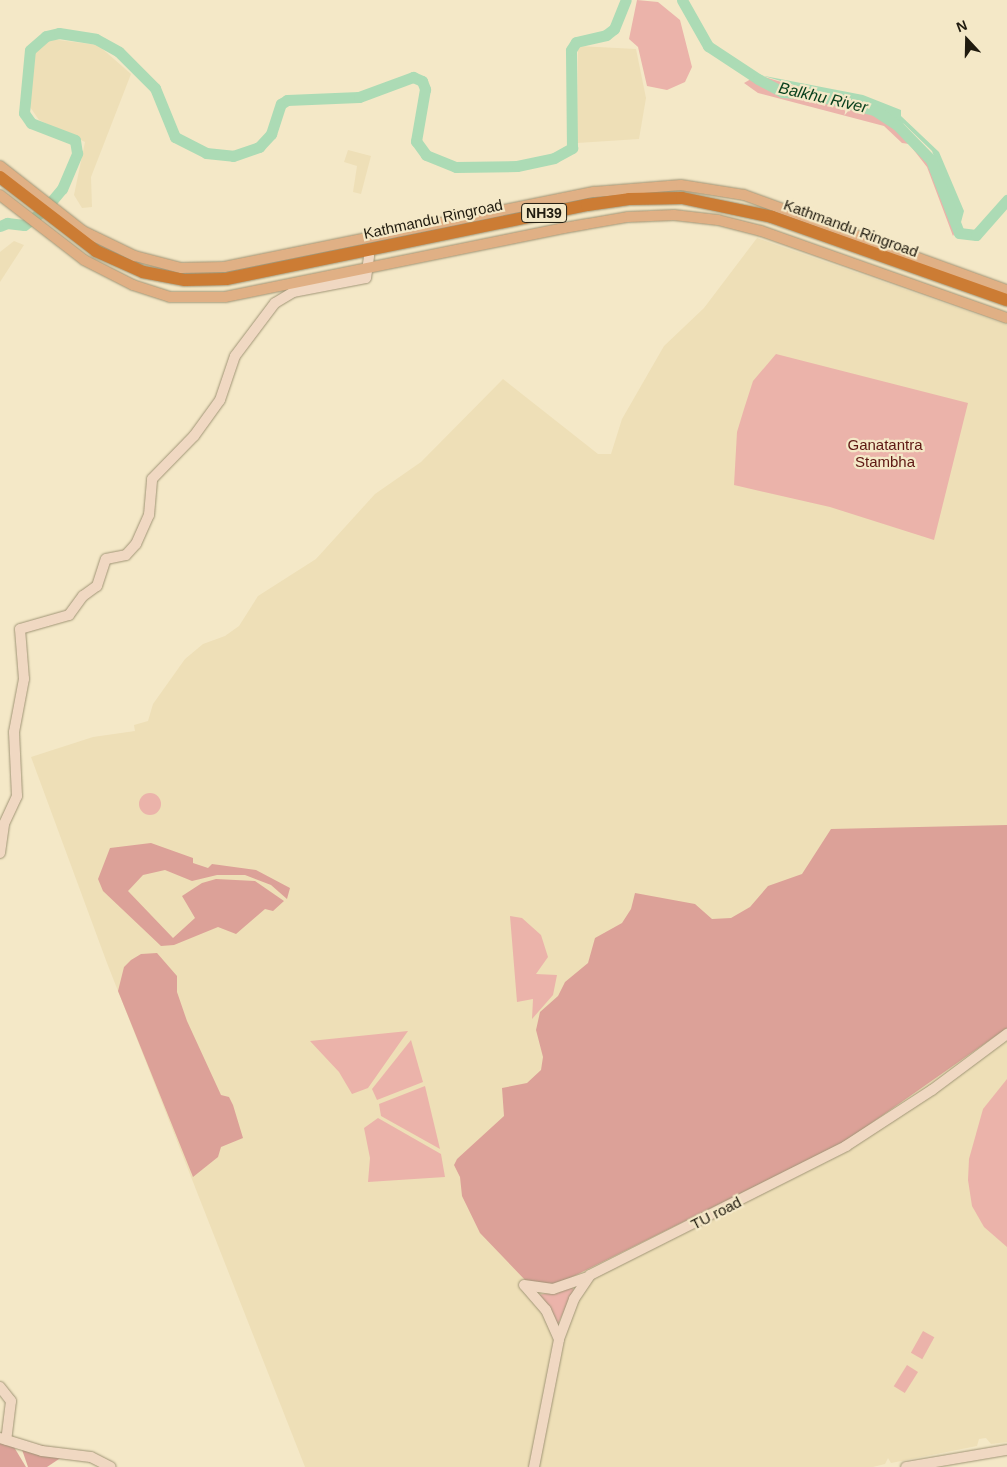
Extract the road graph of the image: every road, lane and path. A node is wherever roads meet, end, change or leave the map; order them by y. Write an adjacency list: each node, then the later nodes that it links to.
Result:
1 (0, 166): 3 (main road)
2 (0, 177): 3 (highway, Kathmandu Ringroad / NH39)
3 (7, 189): 4 (highway, Kathmandu Ringroad / NH39)
4 (62, 230): 5 (main road); 6 (main road); 6 (highway, Kathmandu Ringroad / NH39)
5 (368, 261): 6 (highway, Kathmandu Ringroad / NH39); 9 (highway, Kathmandu Ringroad / NH39); 10 (main road); 11 (street)
6 (264, 269): 7 (main road); 8 (highway, Kathmandu Ringroad / NH39)
7 (1007, 290)
8 (1007, 300)
9 (1007, 306)
10 (1007, 318)
11 (0, 853)
12 (1007, 1034): 13 (street, TU road)
13 (590, 1275): 14 (street, TU road); 14 (street)
14 (559, 1339): 19 (street, TU road)
15 (0, 1388): 16 (street)
16 (3, 1439): 18 (street)
17 (1007, 1450): 20 (street)
18 (110, 1467)
19 (534, 1467)
20 (906, 1467)

